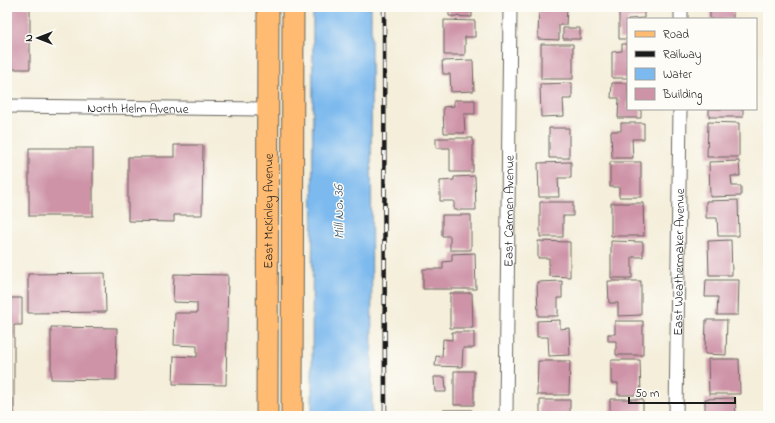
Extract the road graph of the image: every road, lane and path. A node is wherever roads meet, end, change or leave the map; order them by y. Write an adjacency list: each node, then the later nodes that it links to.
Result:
1 (268, 7): 7 (main road, East McKinley Avenue)
2 (293, 7): 9 (main road, East McKinley Avenue)
3 (510, 7): 12 (street, East Carmen Avenue)
4 (681, 7): 5 (street)
5 (681, 18)
6 (7, 106): 7 (street, North Helm Avenue)
7 (268, 109): 9 (main road); 10 (main road, East McKinley Avenue)
8 (680, 110): 13 (street, East Weathermaker Avenue)
9 (292, 281): 11 (main road, East McKinley Avenue)
10 (267, 416)
11 (292, 416)
12 (506, 416)
13 (676, 416)

